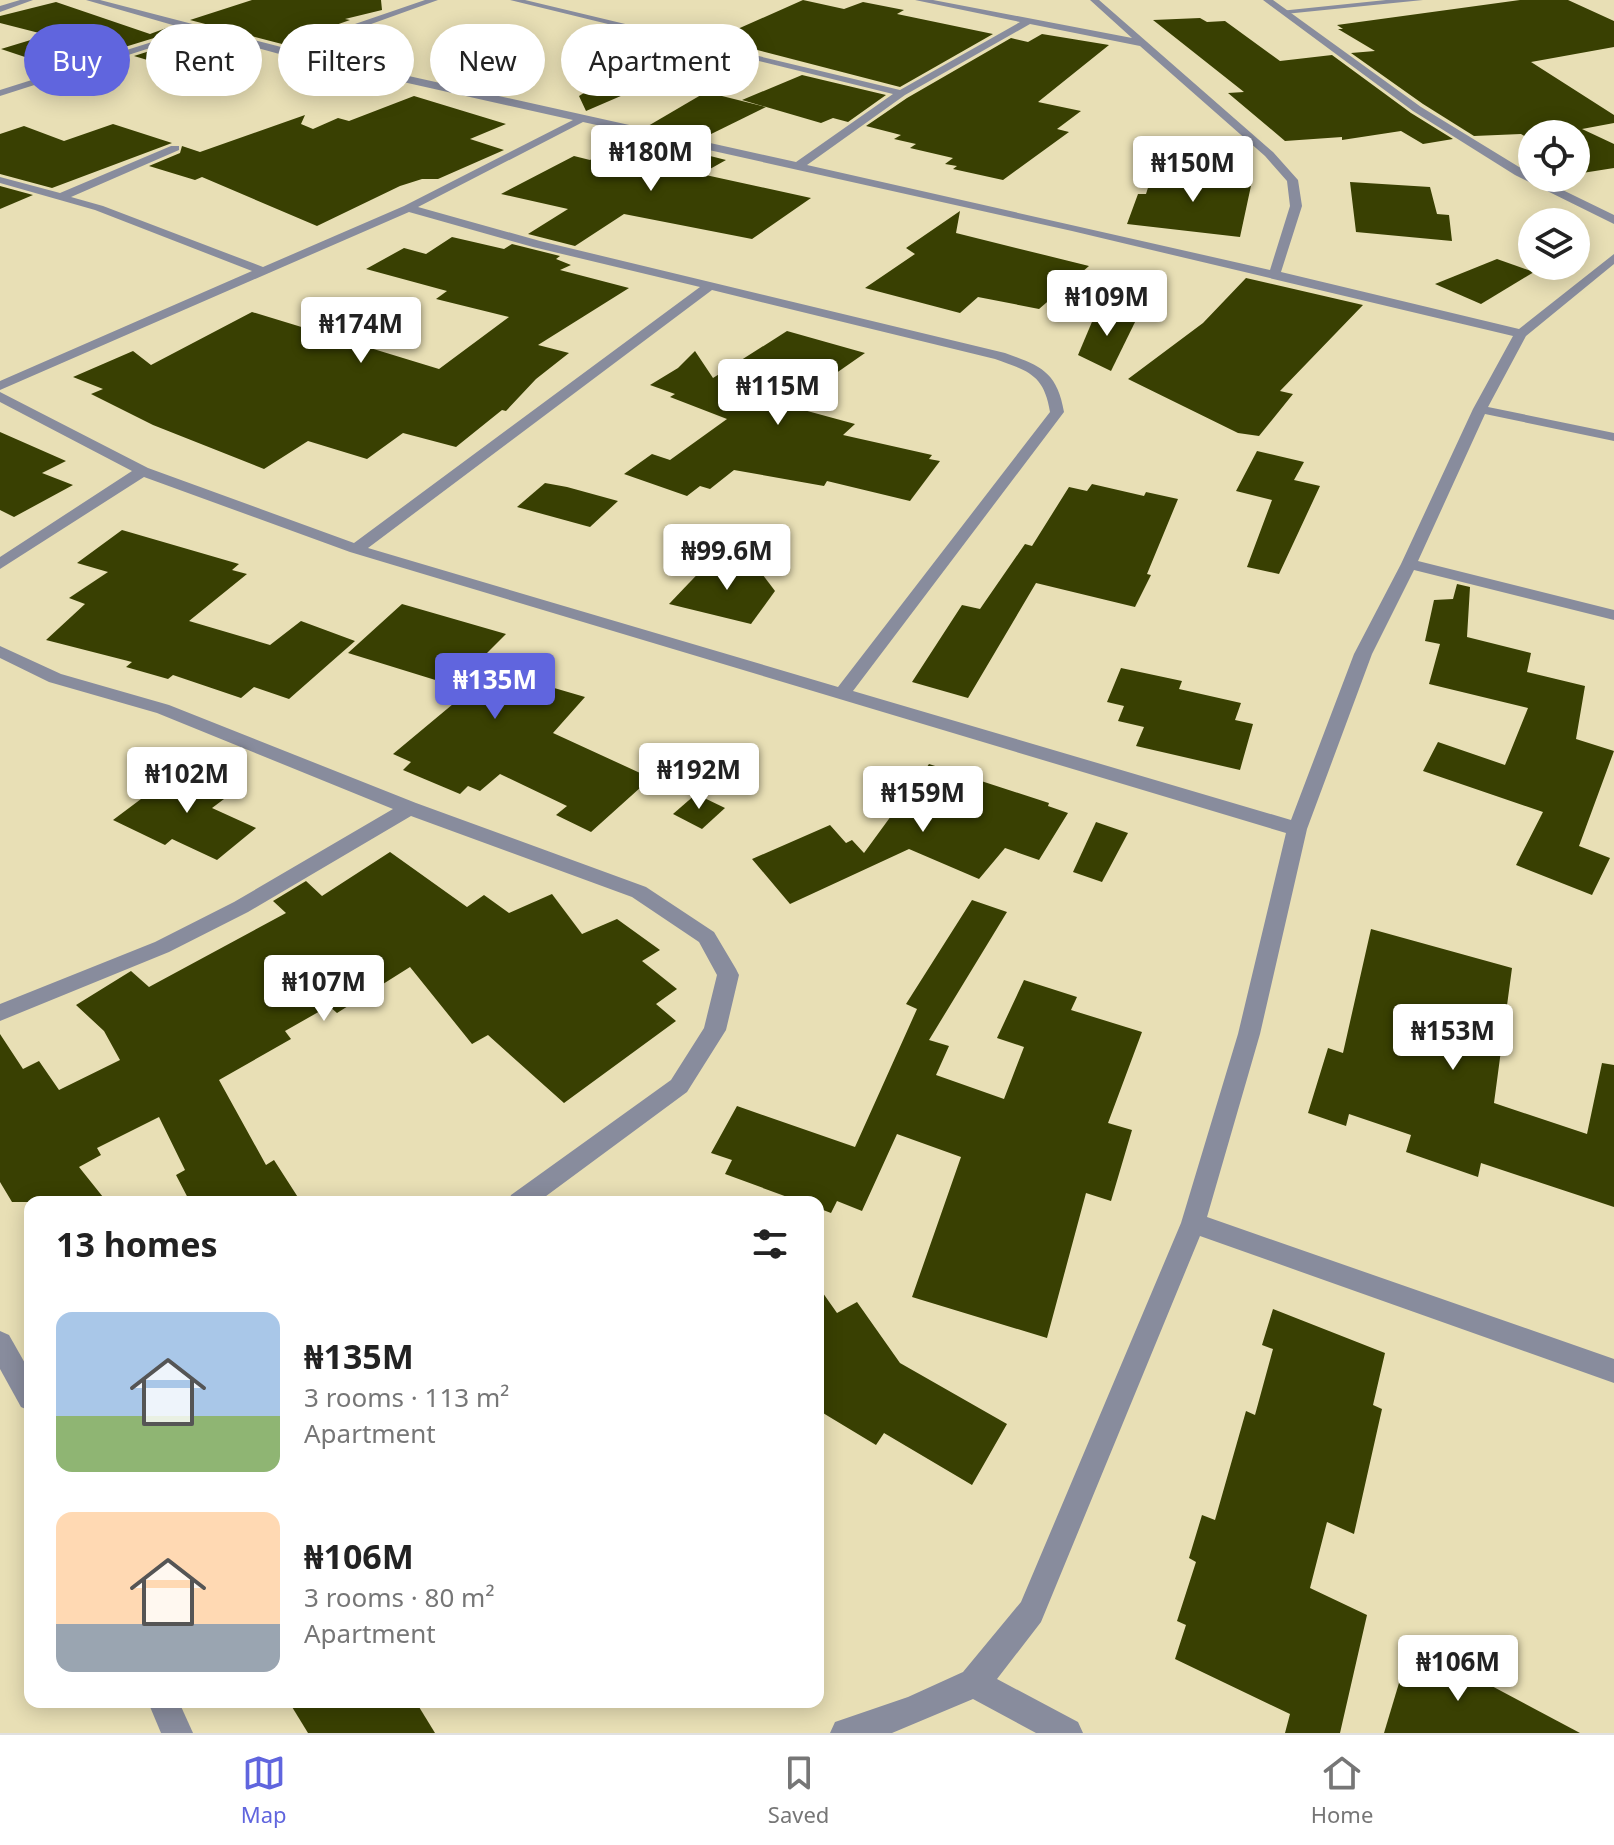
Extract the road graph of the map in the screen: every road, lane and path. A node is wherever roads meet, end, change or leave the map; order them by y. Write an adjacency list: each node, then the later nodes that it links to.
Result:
1 (29, 0): 11 (street)
2 (90, 0): 10 (street)
3 (145, 0): 10 (street)
4 (434, 0): 15 (street)
5 (514, 0): 20 (street)
6 (919, 0): 13 (street)
7 (1094, 0): 16 (street)
8 (1267, 0): 12 (street)
9 (1419, 0): 12 (street)
10 (119, 8): 14 (street)
11 (0, 9)
12 (1285, 11): 27 (street)
13 (1027, 22): 16 (street); 20 (street)
14 (177, 24)
15 (364, 24)
16 (1141, 43): 30 (street)
17 (146, 47): 19 (street)
18 (414, 83): 21 (street)
19 (0, 93)
20 (901, 93): 23 (street)
21 (579, 121): 23 (street); 26 (street)
22 (175, 148): 25 (street)
23 (798, 166): 30 (street)
24 (0, 180): 25 (street)
25 (61, 197): 29 (street)
26 (408, 208): 29 (street); 31 (street)
27 (1614, 220)
28 (1614, 258): 32 (street)
29 (265, 272): 33 (street)
30 (1275, 273): 32 (street)
31 (709, 286): 38 (street); 43 (street)
32 (1521, 334): 35 (street)
33 (0, 386)
34 (0, 396): 37 (street)
35 (1480, 409): 36 (street); 40 (street)
36 (1614, 437)
37 (143, 471): 38 (street); 39 (street)
38 (356, 549): 43 (street)
39 (0, 564)
40 (1409, 564): 41 (street); 45 (street)
41 (1614, 615)
42 (0, 651): 44 (street)
43 (841, 695): 45 (street)
44 (409, 808): 46 (street); 47 (street)
45 (1297, 829): 48 (street)
46 (0, 1013)
47 (528, 1196)
48 (1193, 1223): 50 (street); 52 (street)
49 (0, 1343): 51 (street)
50 (1614, 1371)
51 (24, 1387)
52 (974, 1683): 55 (street); 56 (street)
53 (166, 1708): 54 (street)
54 (177, 1733)
55 (846, 1733)
56 (1067, 1733)

